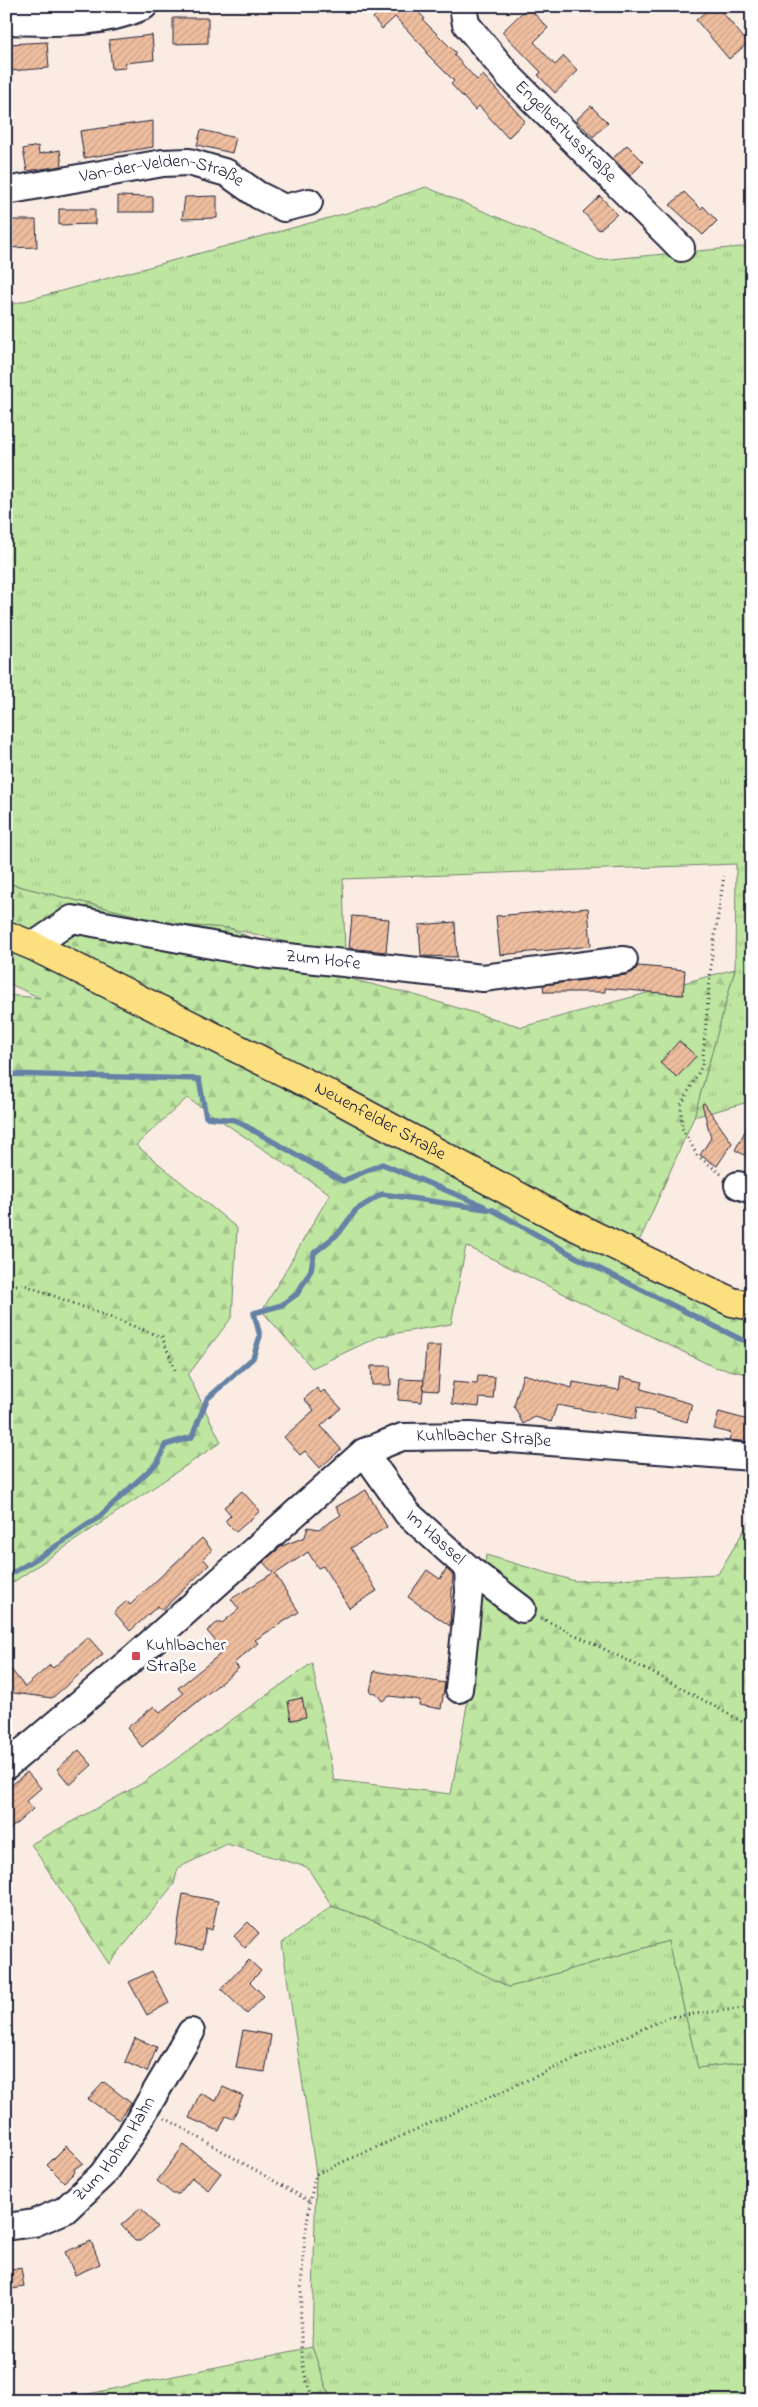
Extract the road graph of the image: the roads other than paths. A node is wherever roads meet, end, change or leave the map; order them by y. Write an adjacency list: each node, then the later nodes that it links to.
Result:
1 (144, 6): 3 (street)
2 (461, 12): 6 (street, Engelbertusstraße)
3 (6, 21)
4 (6, 191): 5 (street, Van-der-Velden-Straße)
5 (309, 202)
6 (680, 248)
7 (6, 935): 8 (main road, Neuenfelder Straße)
8 (33, 946): 9 (street, Zum Hofe); 10 (main road, Neuenfelder Straße)
9 (624, 960)
10 (752, 1306)
11 (364, 1452): 12 (street, Kuhlbacher Straße); 13 (street, Im Hassel); 16 (street, Kuhlbacher Straße)
12 (752, 1457)
13 (468, 1568): 14 (street, Im Hassel); 15 (street)
14 (522, 1609)
15 (459, 1689)
16 (6, 1766)
17 (191, 2032): 18 (street, Zum Hohen Hahn)
18 (6, 2227)

